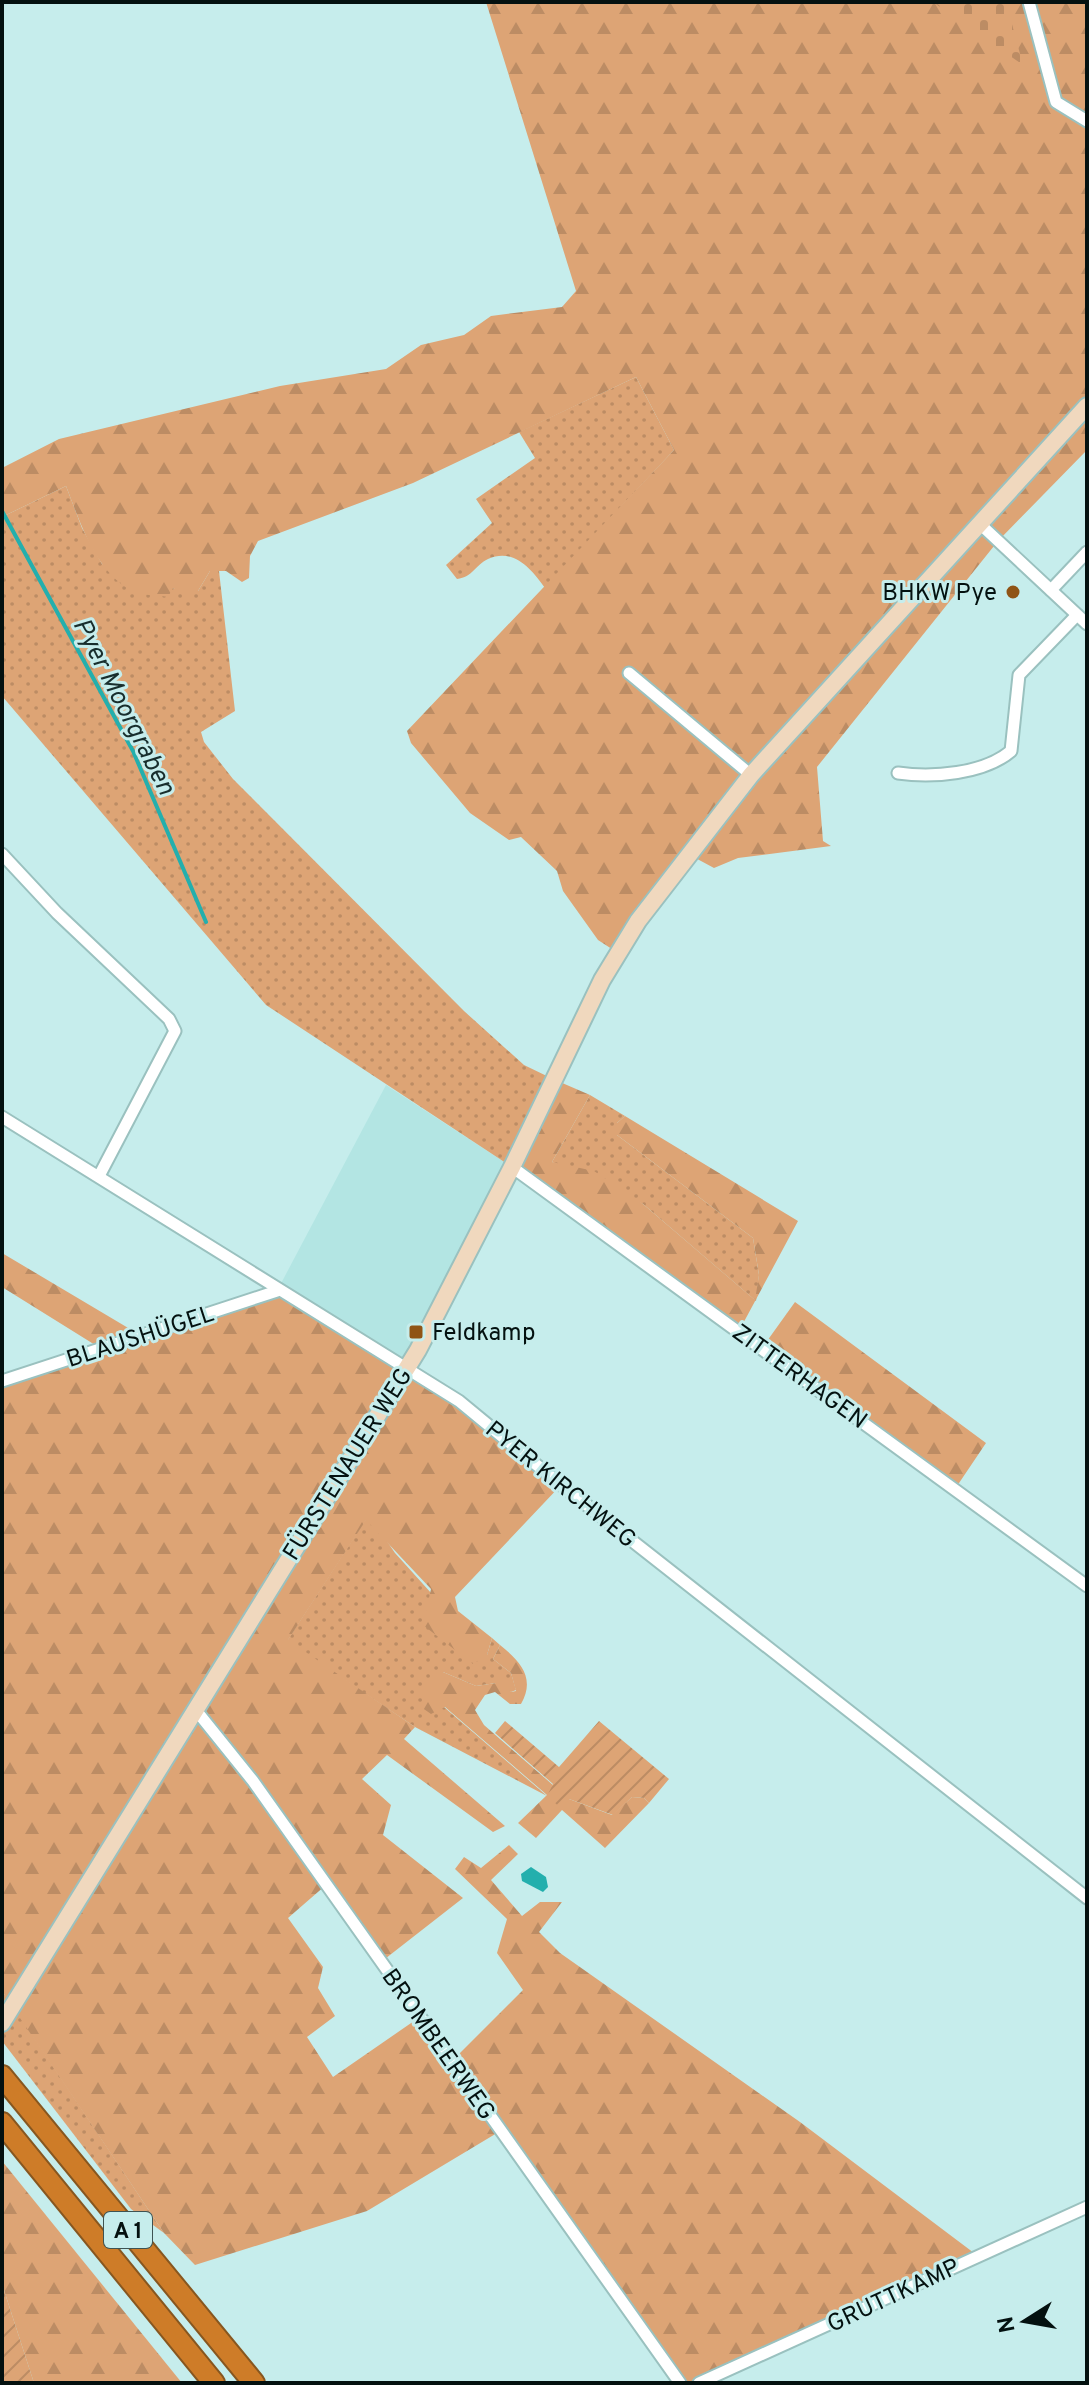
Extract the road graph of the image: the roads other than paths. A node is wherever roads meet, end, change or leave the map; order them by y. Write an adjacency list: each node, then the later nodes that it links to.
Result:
1 (1029, 2): 2 (street)
2 (1087, 121)
3 (1087, 406): 4 (street, FÜRSTENAUER WEG)
4 (980, 524): 6 (street); 11 (street, FÜRSTENAUER WEG)
5 (1087, 552): 6 (street)
6 (1051, 590): 7 (street)
7 (1077, 615): 8 (street); 10 (street)
8 (1087, 624)
9 (629, 673): 11 (street)
10 (898, 773)
11 (751, 775): 14 (street, FÜRSTENAUER WEG)
12 (2, 854): 15 (street)
13 (2, 1117): 15 (street, PYER KIRCHWEG)
14 (512, 1167): 17 (street, FÜRSTENAUER WEG); 19 (street, ZITTERHAGEN)
15 (99, 1176): 16 (street, PYER KIRCHWEG)
16 (277, 1291): 17 (street, PYER KIRCHWEG); 18 (street, BLAUSHÜGEL)
17 (407, 1368): 20 (street, FÜRSTENAUER WEG); 21 (street, PYER KIRCHWEG)
18 (2, 1381)
19 (1087, 1586)
20 (195, 1709): 22 (street, FÜRSTENAUER WEG); 28 (street, BROMBEERWEG)
21 (1087, 1898)
22 (2, 2023)
23 (2, 2076): 27 (highway, A 1)
24 (2, 2123): 26 (highway, A 1)
25 (1087, 2207): 29 (street, GRUTTKAMP)
26 (214, 2383)
27 (254, 2383)
28 (680, 2383)
29 (699, 2383)

